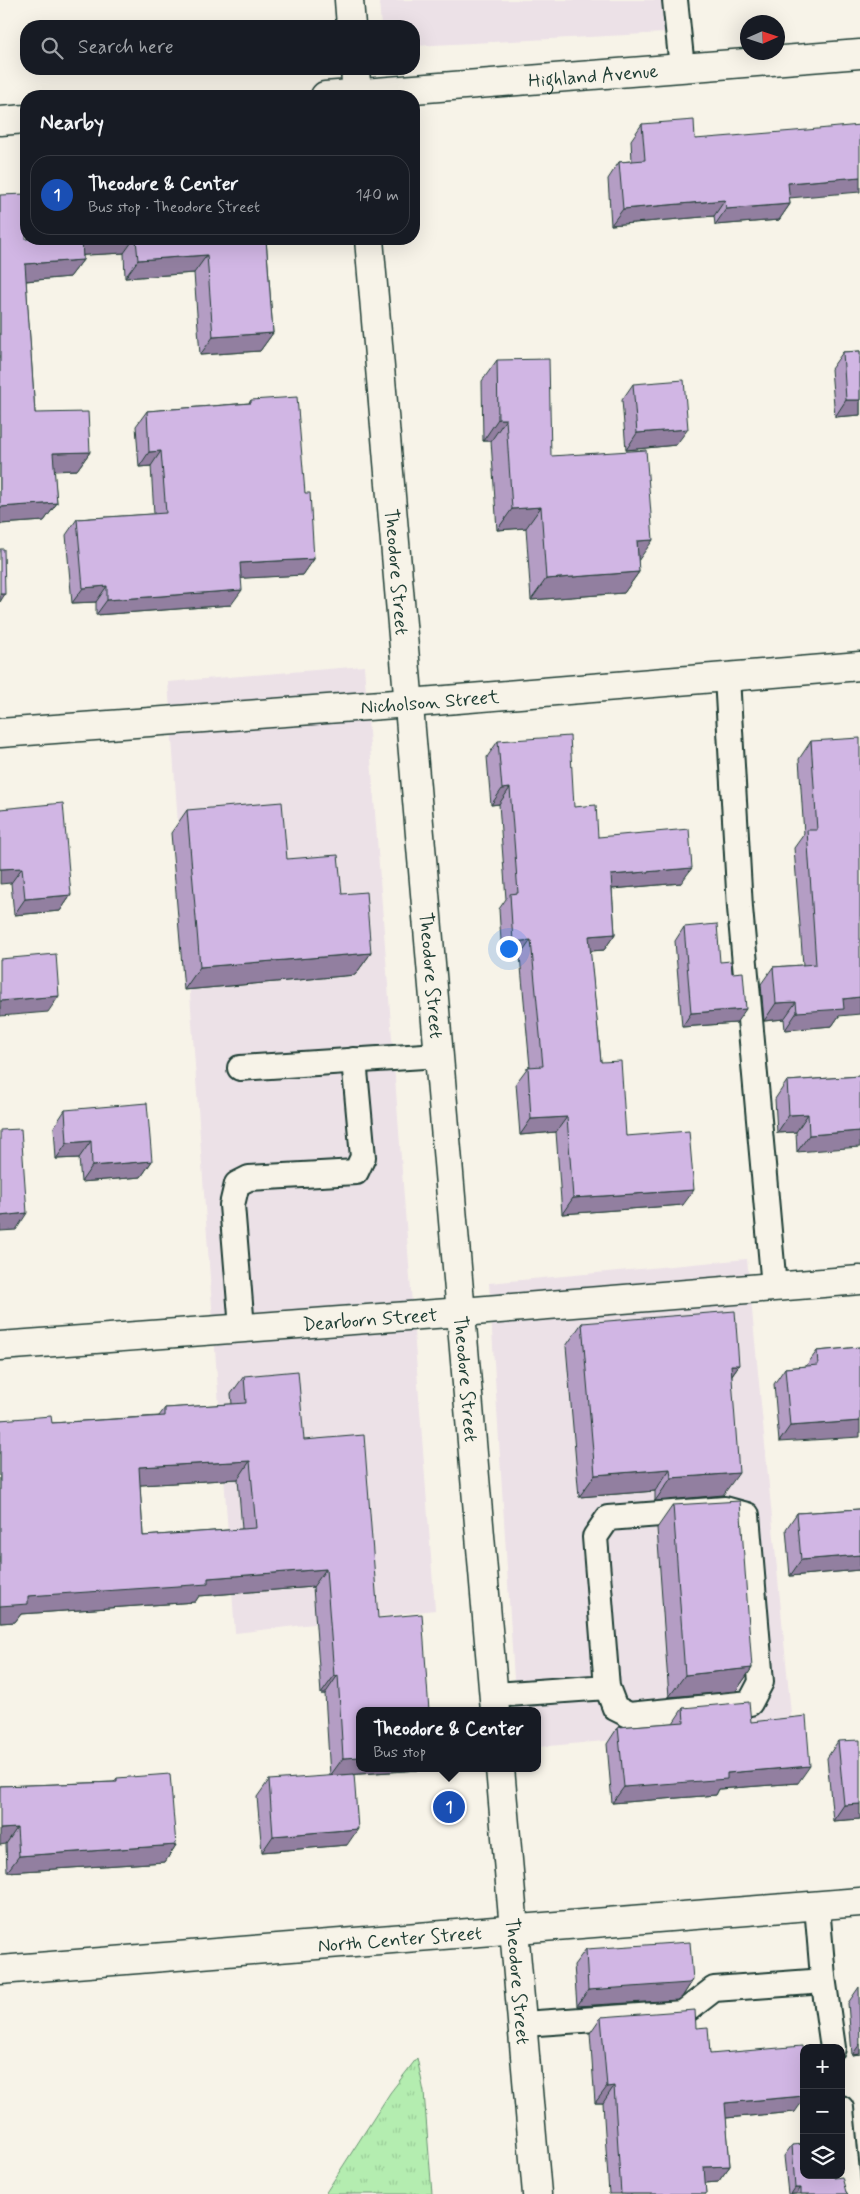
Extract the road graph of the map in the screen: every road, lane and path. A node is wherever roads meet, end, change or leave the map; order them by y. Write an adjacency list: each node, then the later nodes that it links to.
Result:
1 (348, 0): 3 (street)
2 (675, 0): 5 (lane)
3 (350, 20)
4 (860, 54): 5 (street, Highland Avenue)
5 (682, 68): 6 (street, Highland Avenue)
6 (356, 86): 7 (street, Highland Avenue)
7 (344, 90)
8 (20, 119): 9 (street)
9 (0, 121)
10 (370, 245): 13 (street, Theodore Street)
11 (860, 666): 12 (street, Nicholson Street)
12 (727, 677): 13 (street, Nicholson Street); 19 (lane)
13 (409, 703): 14 (street, Nicholson Street); 15 (street, Theodore Street)
14 (0, 733)
15 (439, 1055): 16 (lane); 20 (street, Theodore Street)
16 (354, 1060): 17 (lane); 21 (lane)
17 (240, 1068)
18 (860, 1280): 19 (street, Dearborn Street)
19 (774, 1287): 20 (street, Dearborn Street)
20 (462, 1312): 21 (street, Dearborn Street); 24 (street, Theodore Street)
21 (242, 1328): 22 (street, Dearborn Street)
22 (0, 1346)
23 (608, 1686): 23 (lane); 24 (lane)
24 (495, 1703)
25 (500, 1772): 28 (street, Theodore Street)
26 (860, 1902): 27 (street, North Center Street)
27 (817, 1906): 28 (street, North Center Street); 30 (lane)
28 (514, 1930): 29 (street, North Center Street); 31 (street, Theodore Street)
29 (0, 1970)
30 (824, 1977): 31 (lane); 32 (lane)
31 (523, 2024): 34 (street, Theodore Street)
32 (832, 2044)
33 (843, 2134): 35 (lane)
34 (537, 2194)
35 (849, 2194)

